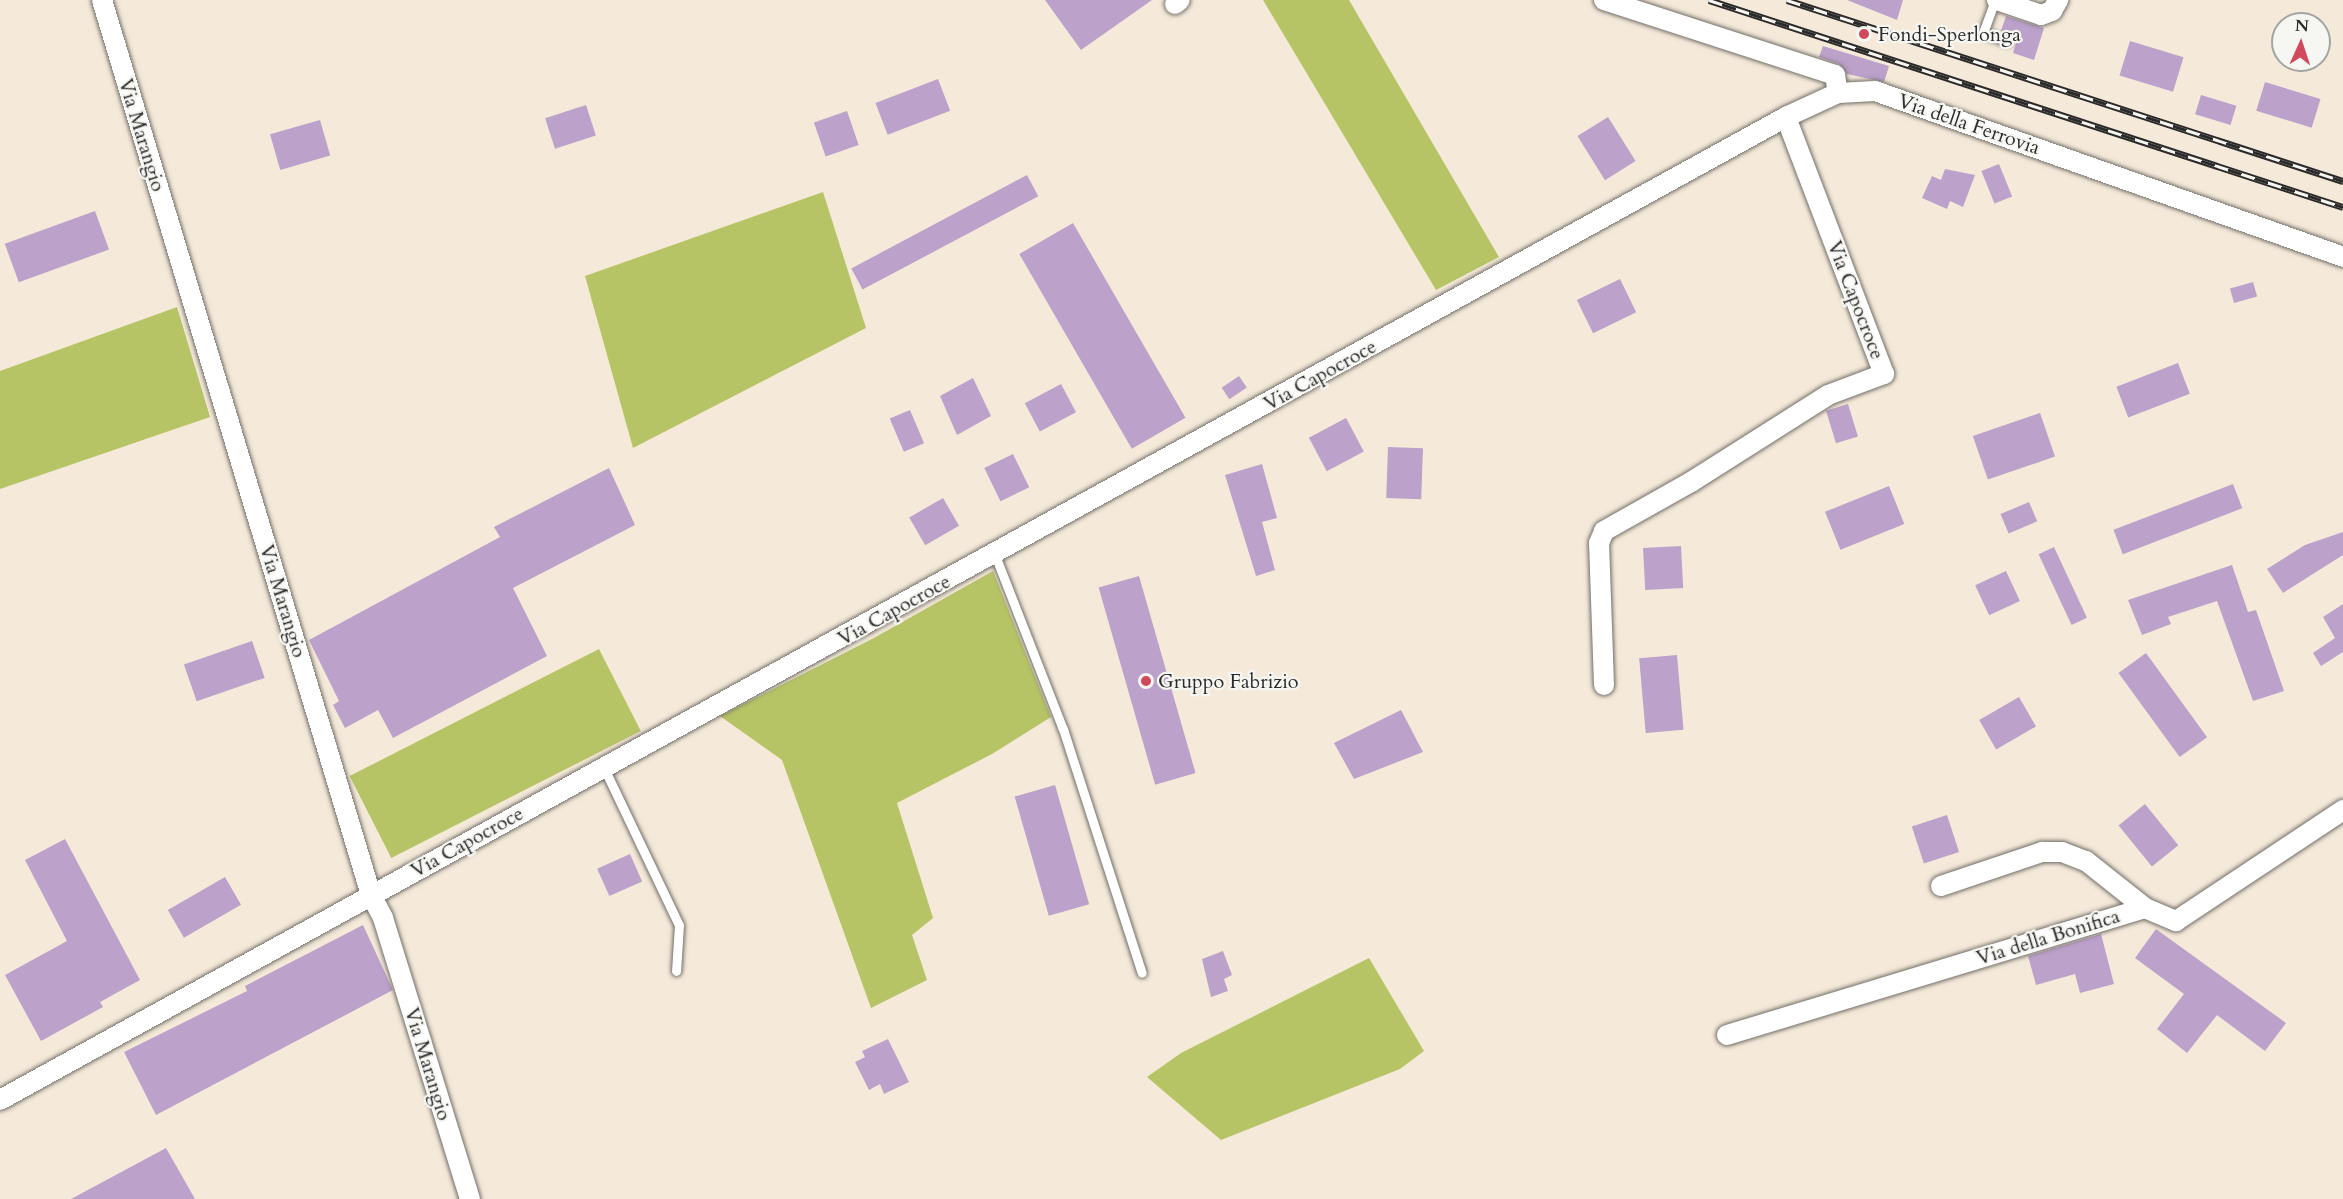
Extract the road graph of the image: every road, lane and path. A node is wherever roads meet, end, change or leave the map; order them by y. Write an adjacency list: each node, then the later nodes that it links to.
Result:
1 (102, 0): 14 (street, Via Marangio)
2 (1604, 0): 6 (street)
3 (1996, 0): 4 (street); 5 (lane)
4 (2058, 0)
5 (2008, 41)
6 (1838, 93): 7 (street, Via Capocroce); 8 (street, Via della Ferrovia)
7 (1786, 117): 9 (street, Via Capocroce); 10 (street, Via Capocroce)
8 (2343, 257)
9 (995, 555): 11 (street, Via Capocroce); 17 (lane)
10 (1604, 685)
11 (604, 768): 14 (street, Via Capocroce); 16 (lane)
12 (2343, 810): 15 (street, Via della Bonifica)
13 (1941, 886): 15 (street)
14 (371, 895): 19 (street, Via Capocroce); 20 (street, Via Marangio)
15 (2145, 908): 18 (street, Via della Bonifica)
16 (676, 971)
17 (1142, 973)
18 (1727, 1035)
19 (0, 1100)
20 (470, 1199)

